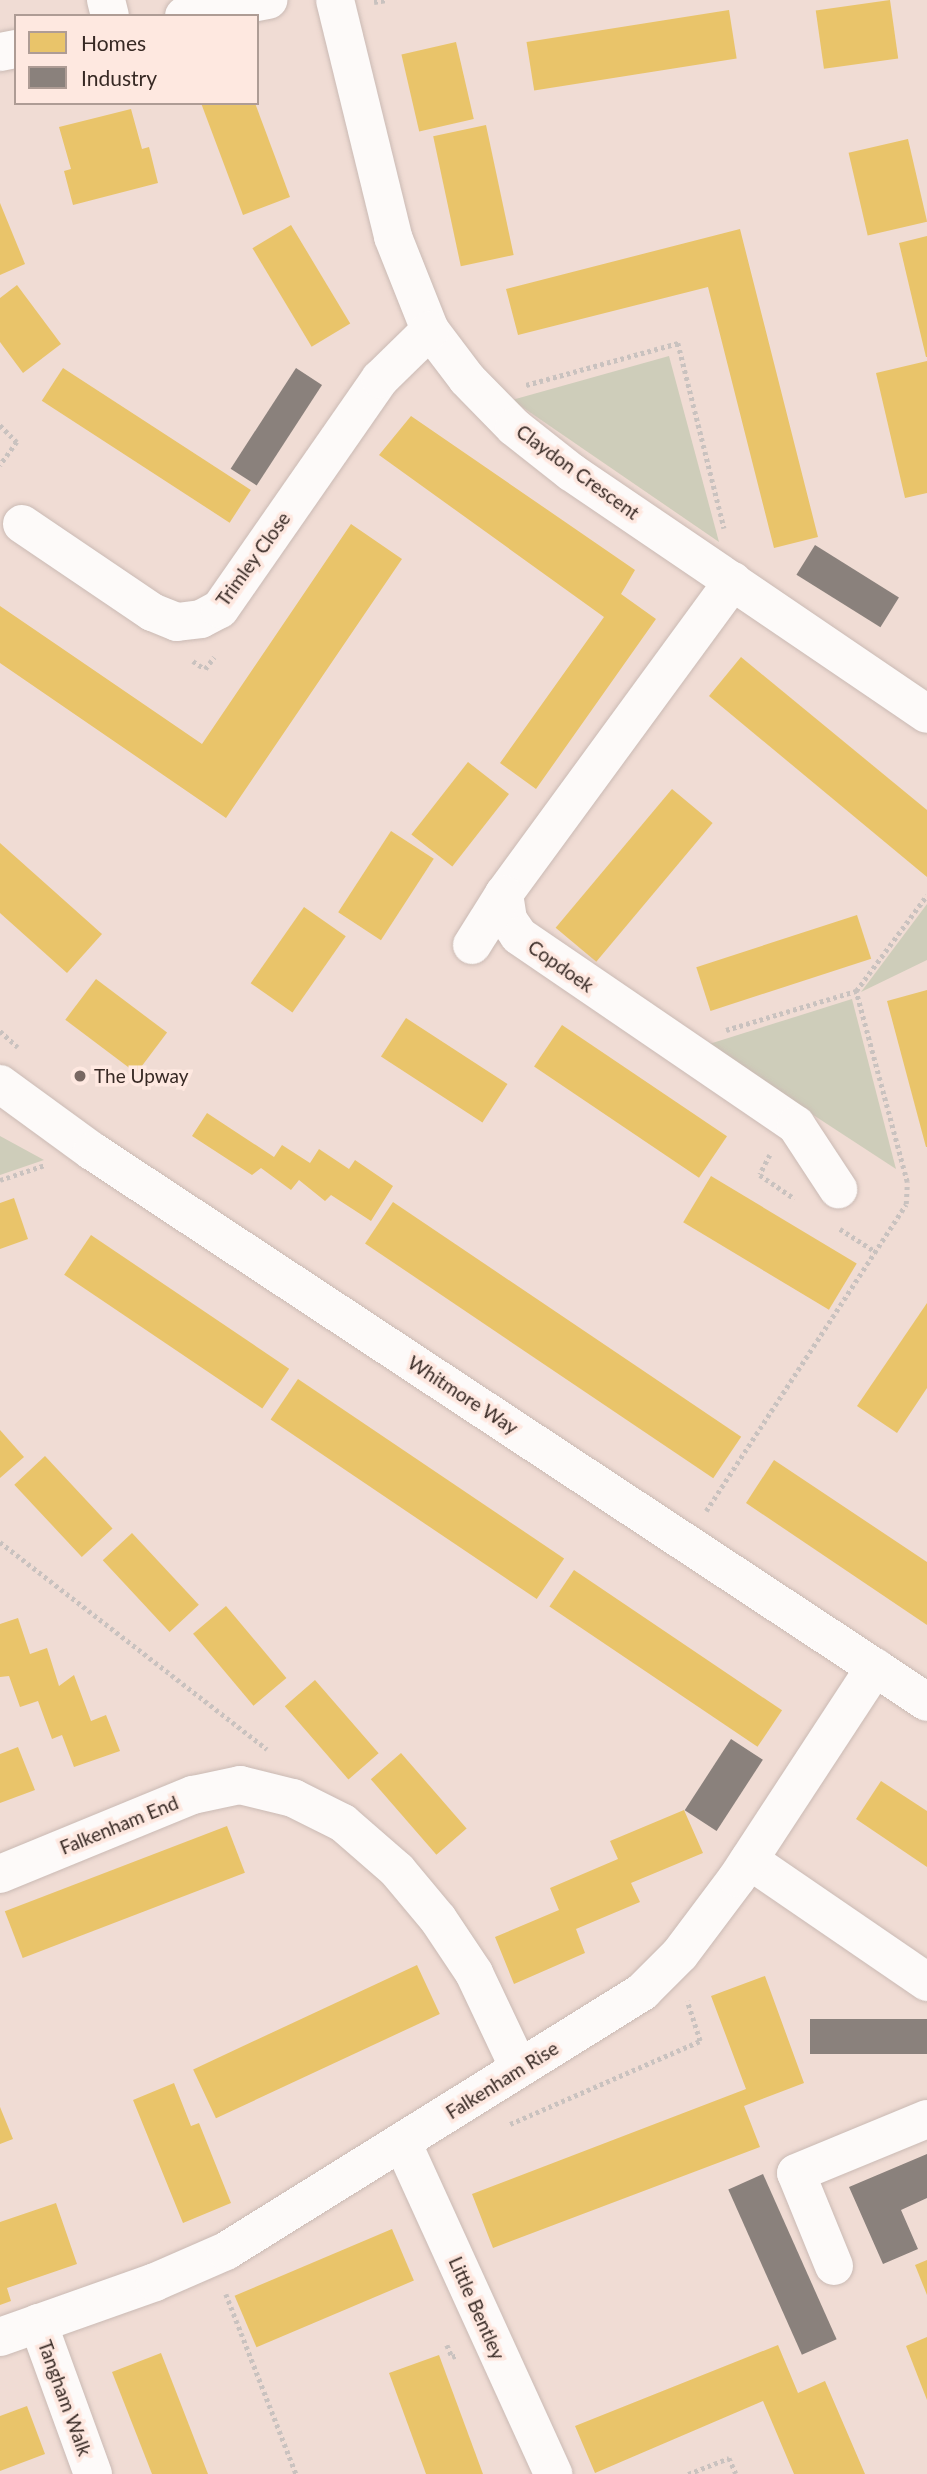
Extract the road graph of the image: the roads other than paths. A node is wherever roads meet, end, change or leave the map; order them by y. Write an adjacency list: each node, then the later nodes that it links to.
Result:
1 (268, 0): 3 (street)
2 (350, 4): 4 (street, Claydon Crescent)
3 (194, 14)
4 (430, 330): 5 (street, Trimley Close); 6 (street, Claydon Crescent)
5 (22, 524)
6 (733, 581): 7 (street, Claydon Crescent); 8 (street)
7 (927, 714)
8 (504, 894): 9 (street); 11 (street, Copdoek)
9 (472, 945)
10 (0, 1084): 12 (street, Whitmore Way)
11 (838, 1189)
12 (875, 1667): 13 (street, Whitmore Way); 14 (street, Falkenham Rise)
13 (927, 1702)
14 (749, 1860): 16 (street); 17 (street, Falkenham Rise)
15 (0, 1874): 17 (street, Falkenham End)
16 (927, 1982)
17 (519, 2068): 19 (street, Falkenham Rise)
18 (927, 2119): 20 (street)
19 (402, 2142): 21 (street, Falkenham Rise); 24 (street, Little Bentley)
20 (834, 2266)
21 (38, 2323): 22 (street, Falkenham Rise); 23 (street, Tangham Walk)
22 (0, 2337)
23 (93, 2474)
24 (552, 2474)

